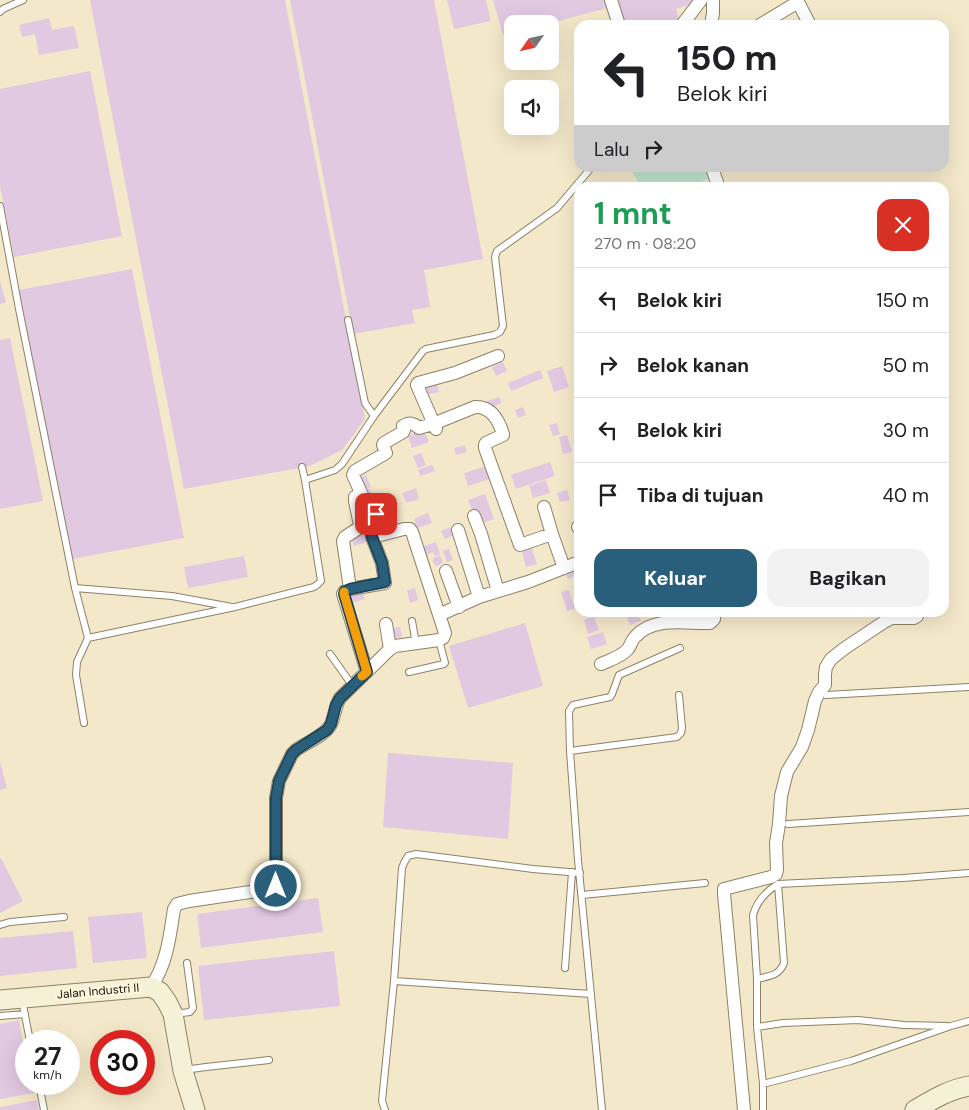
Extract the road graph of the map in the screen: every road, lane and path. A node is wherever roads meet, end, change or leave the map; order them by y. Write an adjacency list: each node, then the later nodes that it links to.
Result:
1 (23, 0): 6 (lane)
2 (611, 0): 7 (street)
3 (701, 0): 8 (street)
4 (712, 0): 9 (street)
5 (799, 1): 10 (street); 11 (street)
6 (0, 12)
7 (617, 20)
8 (686, 20)
9 (712, 20)
10 (772, 20)
11 (808, 20)
12 (588, 172): 13 (lane)
13 (579, 182)
14 (574, 188): 18 (lane)
15 (0, 206): 31 (lane)
16 (348, 320): 18 (lane)
17 (498, 356): 19 (street)
18 (374, 416): 21 (lane)
19 (435, 426): 26 (street); 32 (street)
20 (302, 467): 21 (lane)
21 (305, 480): 35 (lane)
22 (544, 507): 26 (street)
23 (376, 514): 27 (street)
24 (474, 516): 33 (street)
25 (458, 530): 34 (street)
26 (552, 534): 29 (street)
27 (372, 537): 32 (street); 37 (street)
28 (574, 564): 29 (street)
29 (564, 568): 33 (street)
30 (446, 571): 36 (street)
31 (74, 588): 35 (lane); 42 (lane)
32 (350, 589): 49 (street)
33 (498, 591): 34 (street)
34 (479, 597): 36 (street)
35 (235, 607): 42 (lane)
36 (459, 607): 37 (street)
37 (439, 615): 43 (street)
38 (714, 617): 48 (street)
39 (914, 617): 90 (street)
40 (412, 621): 44 (lane)
41 (386, 624): 46 (street)
42 (88, 638): 55 (lane)
43 (439, 640): 44 (street); 50 (lane)
44 (416, 644): 46 (street)
45 (680, 648): 56 (lane)
46 (390, 649): 49 (street)
47 (330, 654): 51 (lane)
48 (601, 664)
49 (367, 672): 51 (street)
50 (409, 672)
51 (352, 685): 71 (street)
52 (969, 687): 53 (lane)
53 (826, 694)
54 (679, 695): 56 (lane)
55 (84, 723)
56 (570, 751): 60 (lane)
57 (969, 812): 58 (lane)
58 (788, 824)
59 (572, 872): 60 (lane); 68 (lane); 70 (lane)
60 (580, 873): 64 (lane)
61 (969, 873): 63 (lane)
62 (705, 883): 64 (lane)
63 (778, 884): 69 (lane); 69 (lane)
64 (582, 895): 72 (lane)
65 (64, 917): 66 (lane)
66 (0, 925)
67 (187, 963): 75 (lane)
68 (566, 968)
69 (757, 979): 79 (lane)
70 (394, 981): 72 (lane); 88 (lane)
71 (151, 987): 74 (main road, Jalan Industri II); 75 (main road, Jalan Industri II)
72 (591, 994): 89 (lane)
73 (0, 1000): 74 (main road, Jalan Industri II)
74 (24, 1006): 76 (lane); 80 (lane)
75 (172, 1014): 82 (main road, Jalan Industri II)
76 (0, 1016)
77 (969, 1022): 78 (lane)
78 (951, 1026): 79 (lane); 83 (lane)
79 (757, 1027): 83 (lane)
80 (28, 1030)
81 (269, 1060): 82 (lane)
82 (183, 1071): 87 (main road, Jalan Industri II)
83 (763, 1084): 91 (lane)
84 (969, 1086): 92 (main road)
85 (41, 1095): 86 (lane)
86 (44, 1110)
87 (195, 1110)
88 (385, 1110)
89 (602, 1110)
90 (744, 1110)
91 (763, 1110)
92 (915, 1110)

